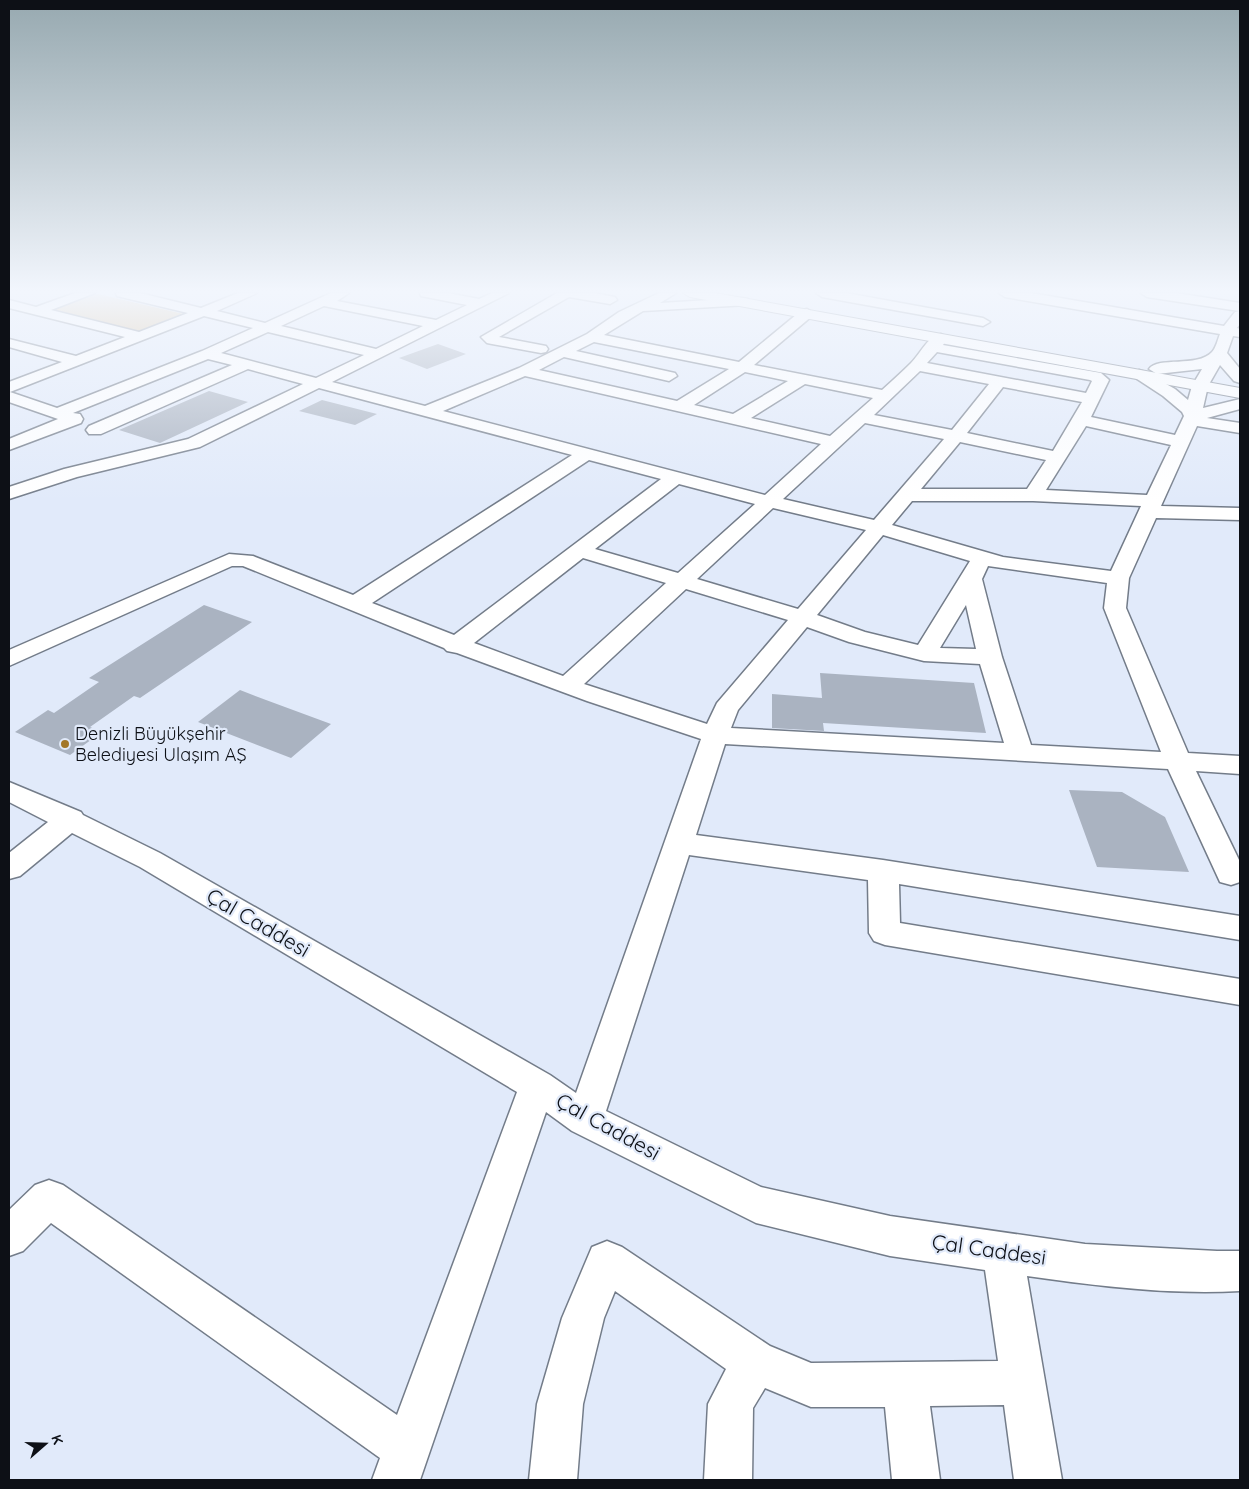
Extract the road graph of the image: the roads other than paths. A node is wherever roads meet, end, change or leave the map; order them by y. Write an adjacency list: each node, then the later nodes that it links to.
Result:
1 (76, 362): 34 (street)
2 (188, 362): 40 (street)
3 (236, 362): 18 (street)
4 (363, 362): 30 (street)
5 (521, 362): 31 (street)
6 (541, 362): 22 (street)
7 (609, 362): 24 (street)
8 (687, 362): 24 (street)
9 (720, 362): 20 (street)
10 (747, 362): 20 (street)
11 (920, 362): 19 (street)
12 (1030, 362): 36 (street)
13 (1060, 362): 23 (main road)
14 (1120, 362): 21 (main road)
15 (1204, 362): 21 (street)
16 (1214, 362): 28 (street)
17 (1226, 362): 25 (street)
18 (245, 365): 30 (street); 50 (street)
19 (917, 366): 27 (street); 33 (street)
20 (742, 367): 26 (street); 38 (street)
21 (1157, 369): 28 (main road)
22 (524, 371): 31 (street); 35 (street)
23 (1139, 375): 28 (main road); 43 (street)
24 (669, 376): 35 (street)
25 (1240, 378)
26 (802, 379): 33 (street); 42 (street)
27 (999, 382): 36 (street); 46 (street)
28 (1203, 382): 29 (main road); 32 (main road); 43 (street)
29 (1240, 383)
30 (319, 384): 39 (street); 50 (street)
31 (485, 387): 39 (street)
32 (1240, 393)
33 (884, 395): 41 (street)
34 (10, 396): 40 (street)
35 (640, 397): 38 (street)
36 (1092, 399): 44 (street)
37 (1240, 404): 43 (street)
38 (681, 406): 42 (street)
39 (428, 411): 51 (street)
40 (66, 416): 49 (street); 50 (street)
41 (861, 417): 46 (street); 47 (street)
42 (738, 419): 47 (street)
43 (1192, 419): 45 (street); 48 (street)
44 (1081, 420): 48 (street); 52 (street)
45 (1240, 428)
46 (957, 435): 52 (street); 55 (street)
47 (834, 442): 57 (street)
48 (1181, 442): 58 (street)
49 (9, 445)
50 (104, 446): 54 (street)
51 (586, 454): 53 (street); 66 (street)
52 (1058, 457): 56 (street)
53 (676, 477): 57 (street); 61 (street)
54 (9, 493)
55 (906, 495): 56 (street); 60 (street)
56 (1033, 495): 58 (street)
57 (770, 502): 60 (street); 65 (street)
58 (1151, 506): 59 (street); 63 (street)
59 (1240, 514)
60 (878, 527): 62 (street); 67 (street)
61 (580, 551): 65 (street); 68 (street)
62 (982, 558): 63 (street); 64 (street)
63 (1118, 578): 75 (street)
64 (971, 579): 69 (street); 70 (street)
65 (684, 580): 67 (street); 72 (street)
66 (355, 604): 68 (street); 71 (street)
67 (802, 616): 69 (street); 73 (street)
68 (455, 646): 72 (street)
69 (924, 654): 70 (street)
70 (990, 657): 74 (street)
71 (9, 659)
72 (567, 686): 73 (street)
73 (715, 735): 74 (street); 79 (street)
74 (1020, 751): 75 (street)
75 (1178, 761): 76 (street); 82 (street)
76 (1240, 765)
77 (9, 791): 78 (street, Çal Caddesi)
78 (71, 819): 80 (street); 85 (street, Çal Caddesi)
79 (678, 843): 81 (street); 86 (street)
80 (9, 868)
81 (883, 870): 83 (street); 84 (street)
82 (1230, 874)
83 (1240, 928)
84 (1240, 992)
85 (538, 1086): 86 (street, Çal Caddesi); 93 (street)
86 (585, 1120): 88 (street, Çal Caddesi)
87 (9, 1237): 93 (street)
88 (1003, 1252): 89 (street, Çal Caddesi); 91 (street)
89 (1240, 1271)
90 (755, 1362): 92 (street); 94 (street); 95 (street)
91 (1022, 1382): 92 (street); 97 (street)
92 (905, 1384): 96 (street)
93 (402, 1465)
94 (553, 1480)
95 (728, 1480)
96 (916, 1480)
97 (1038, 1480)

